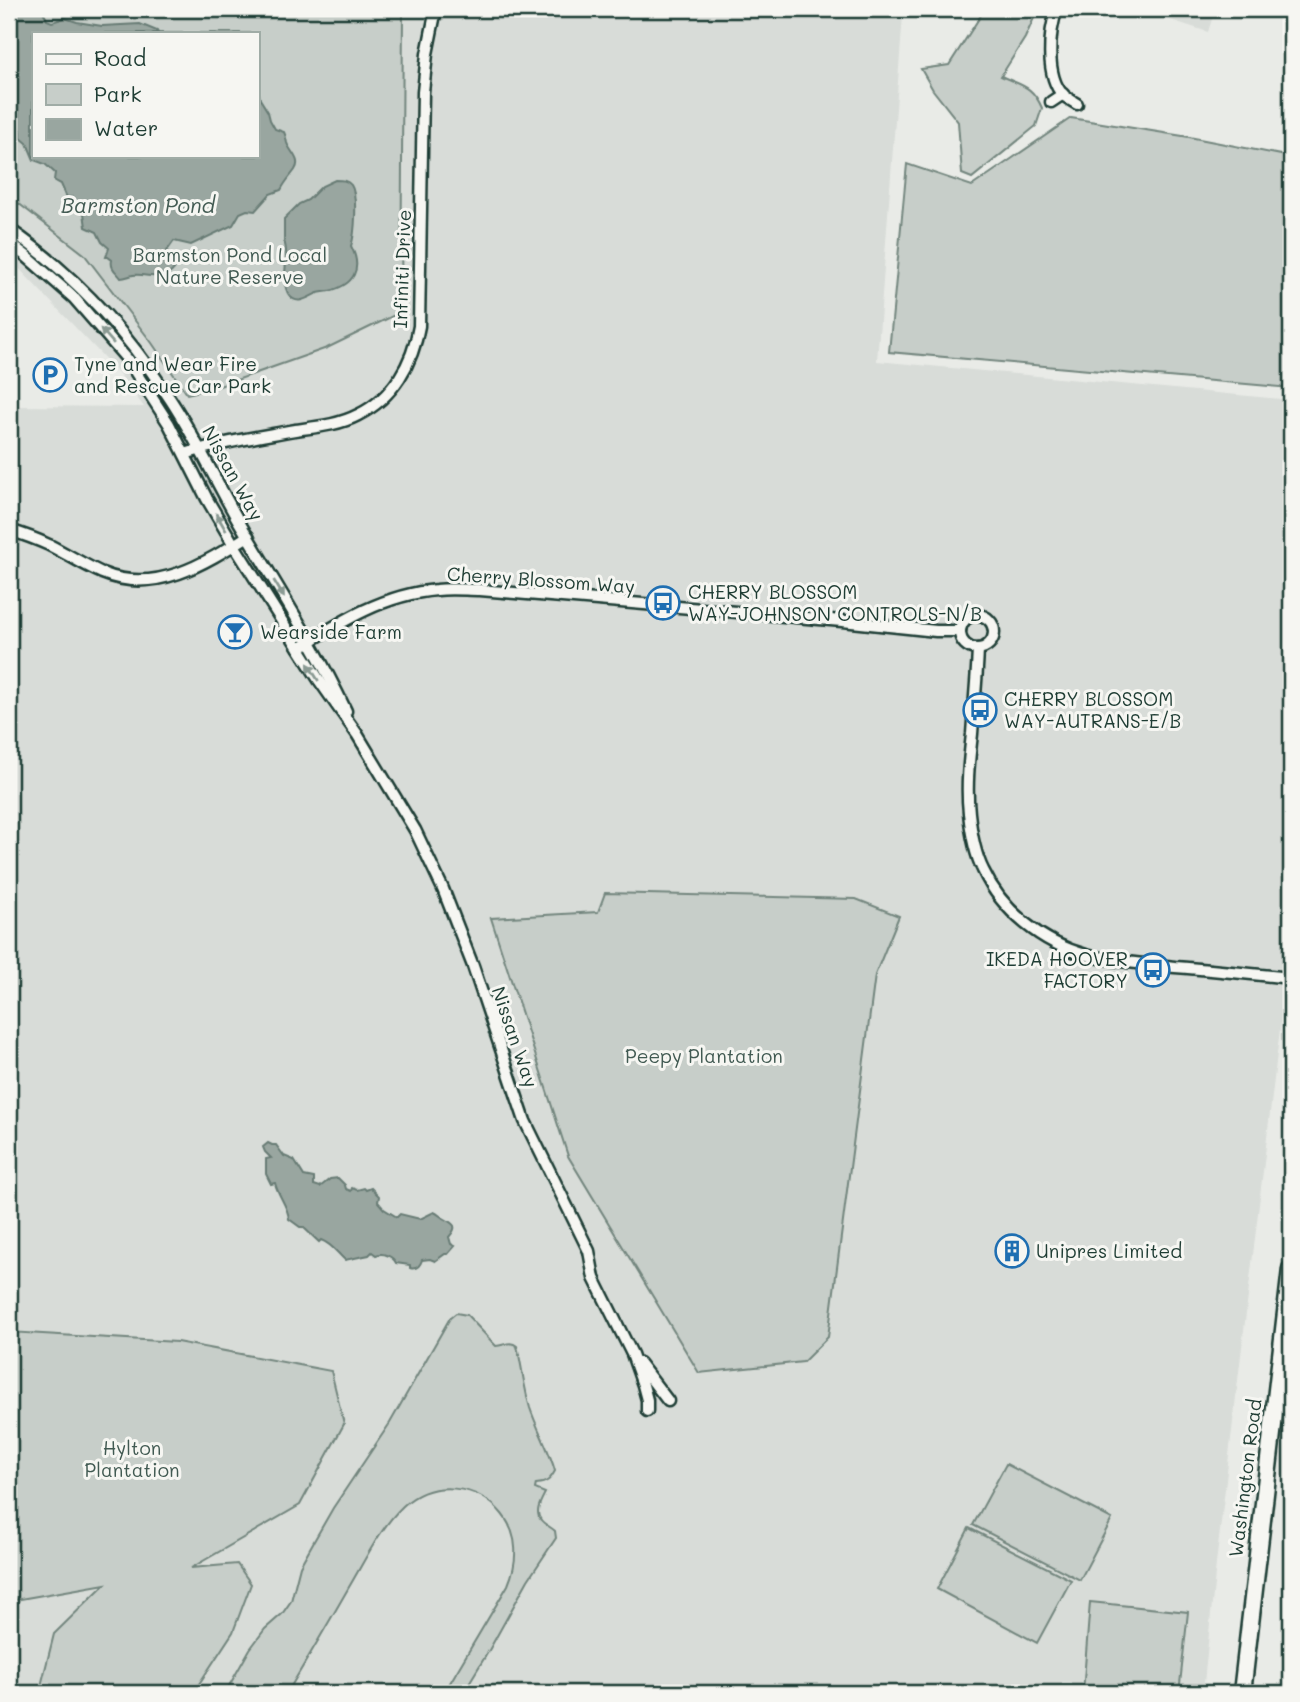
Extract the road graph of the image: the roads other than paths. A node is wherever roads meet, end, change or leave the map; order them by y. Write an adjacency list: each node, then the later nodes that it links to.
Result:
1 (436, 9): 8 (street, Infiniti Drive)
2 (1056, 9): 3 (street)
3 (1063, 94): 4 (street); 5 (street)
4 (1051, 102)
5 (1077, 104)
6 (9, 229): 8 (street, Nissan Way)
7 (9, 243): 9 (street, Nissan Way, one-way to 7)
8 (199, 449): 9 (street, Infiniti Drive); 11 (street, Nissan Way)
9 (184, 454): 12 (street, Nissan Way, one-way to 9)
10 (9, 530): 12 (street)
11 (248, 536): 12 (street); 14 (street, Nissan Way, one-way to 14)
12 (234, 545): 15 (street, Nissan Way)
13 (960, 631): 14 (street, Cherry Blossom Way); 16 (street); 16 (street, Cherry Blossom Way)
14 (310, 641): 15 (street, Cherry Blossom Way); 17 (street, Nissan Way)
15 (299, 648): 17 (street, Nissan Way, one-way to 15)
16 (978, 649): 18 (street, Cherry Blossom Way)
17 (357, 734): 20 (street, Nissan Way)
18 (1291, 978)
19 (1291, 1269): 23 (main road, Washington Road)
20 (632, 1354): 21 (street); 22 (street)
21 (668, 1401)
22 (647, 1412)
23 (1241, 1693)

